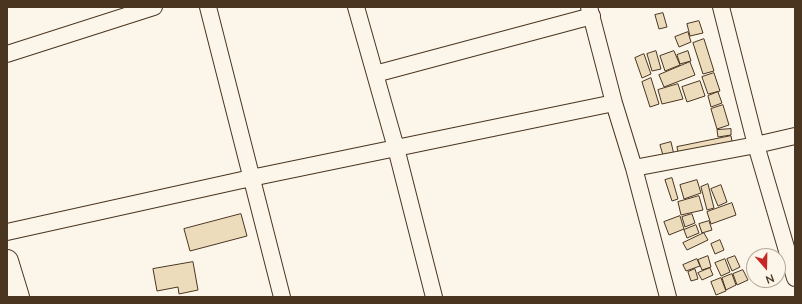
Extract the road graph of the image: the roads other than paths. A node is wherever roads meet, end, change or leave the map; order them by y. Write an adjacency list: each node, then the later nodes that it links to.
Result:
1 (154, 7): 6 (street)
2 (208, 7): 13 (street)
3 (356, 7): 7 (street)
4 (721, 7): 10 (street)
5 (590, 11): 7 (street); 8 (street)
6 (7, 54)
7 (375, 74): 11 (street)
8 (614, 103): 11 (street); 12 (street)
9 (795, 136): 10 (street)
10 (756, 145): 12 (street); 15 (street)
11 (396, 148): 13 (street); 20 (street)
12 (634, 168): 21 (street)
13 (251, 178): 14 (street); 19 (street)
14 (7, 232)
15 (790, 244): 17 (street)
16 (7, 261): 18 (main road)
17 (795, 278)
18 (18, 297)
19 (282, 297)
20 (434, 297)
21 (668, 297)

